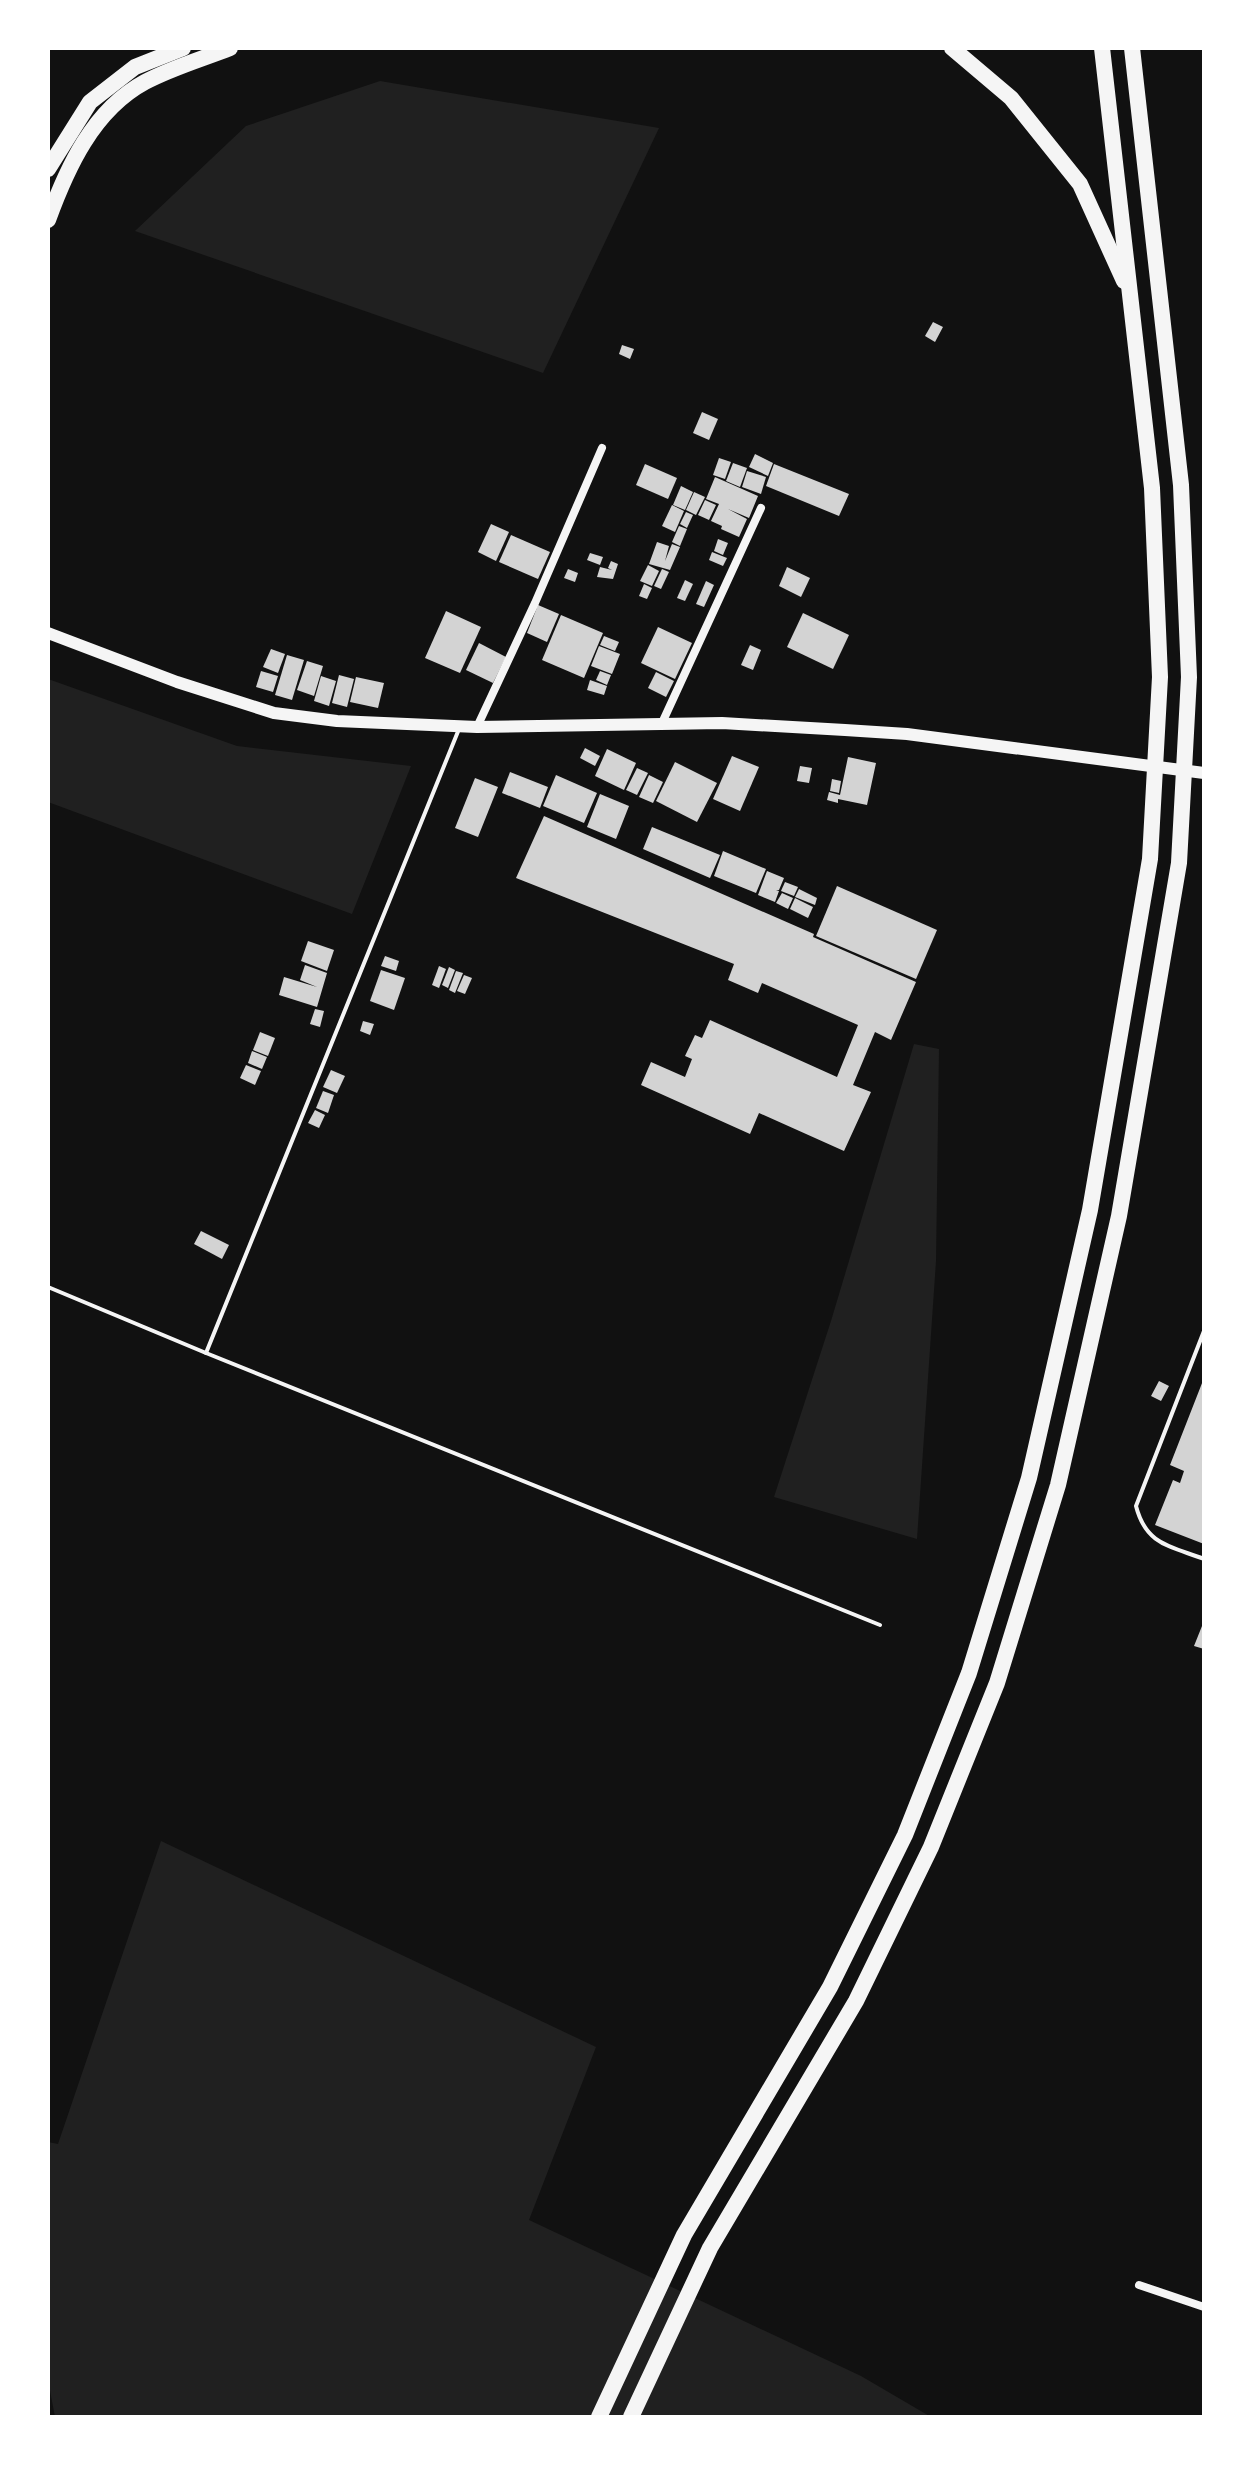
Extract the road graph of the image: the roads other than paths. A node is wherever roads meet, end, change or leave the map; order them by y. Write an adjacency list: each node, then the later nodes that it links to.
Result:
1 (183, 48): 6 (highway)
2 (230, 48): 7 (highway)
3 (952, 48): 8 (highway)
4 (1102, 48): 8 (highway)
5 (1132, 48): 24 (highway)
6 (48, 169)
7 (48, 220)
8 (1131, 297): 23 (highway)
9 (602, 448): 14 (street)
10 (761, 508): 12 (street)
11 (48, 633): 13 (main road)
12 (662, 723): 14 (main road); 15 (main road)
13 (460, 726): 14 (main road); 18 (lane)
14 (477, 727)
15 (1204, 773)
16 (48, 1287): 18 (lane)
17 (1204, 1331): 19 (lane)
18 (206, 1353): 20 (lane)
19 (1204, 1559)
20 (880, 1625)
21 (1139, 2285): 22 (street)
22 (1204, 2307)
23 (599, 2417)
24 (631, 2417)

